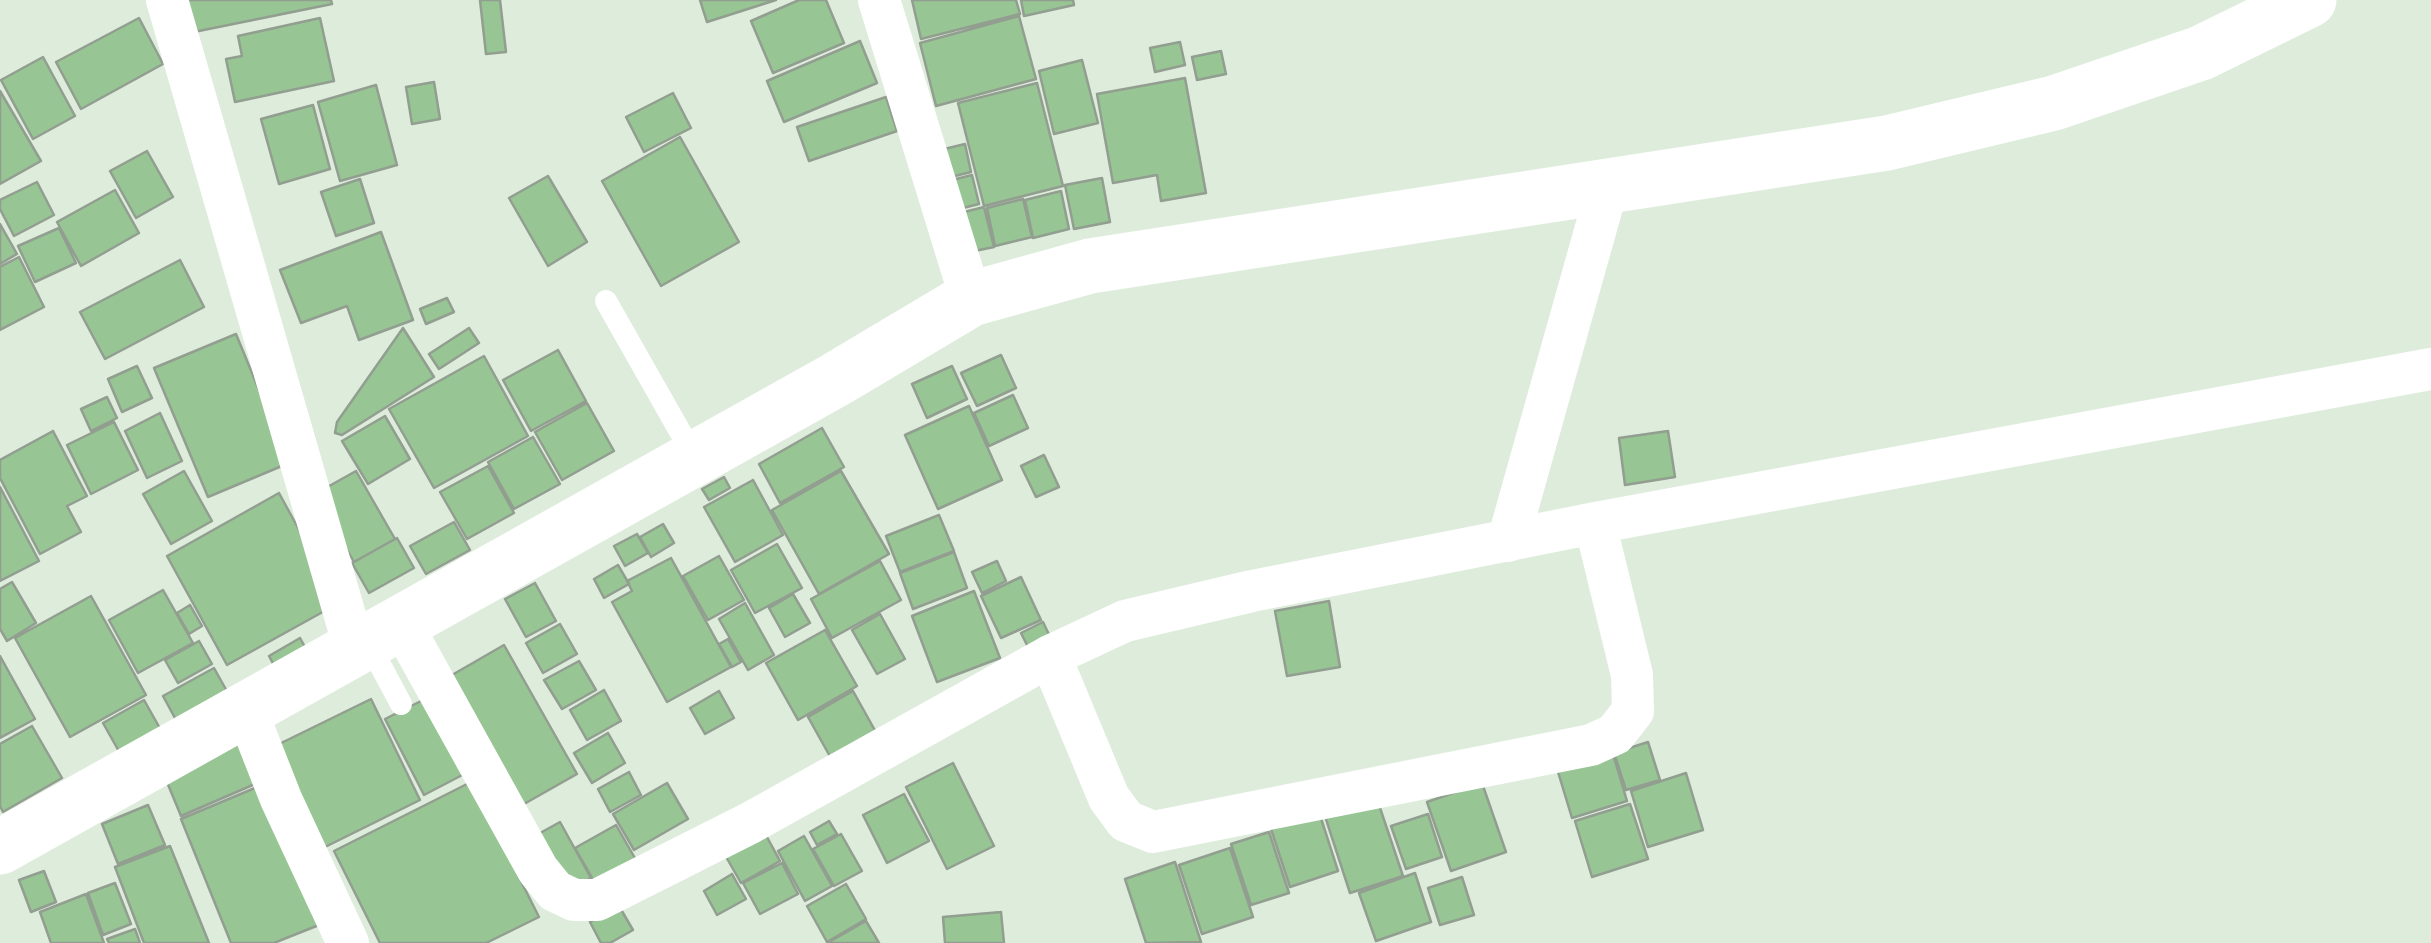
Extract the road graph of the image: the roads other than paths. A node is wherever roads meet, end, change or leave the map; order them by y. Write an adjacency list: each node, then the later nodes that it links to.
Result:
1 (167, 0): 11 (street)
2 (879, 0): 5 (street)
3 (2309, 0): 4 (street)
4 (1608, 185): 5 (street); 10 (street)
5 (971, 299): 8 (street)
6 (606, 301): 8 (lane)
7 (2431, 369): 9 (street)
8 (696, 458): 11 (street)
9 (1595, 524): 10 (street); 12 (street)
10 (1508, 540): 12 (street)
11 (375, 638): 12 (street); 13 (lane); 14 (street)
12 (1050, 656)
13 (402, 704)
14 (246, 710): 15 (street); 16 (street)
15 (0, 848)
16 (348, 943)

